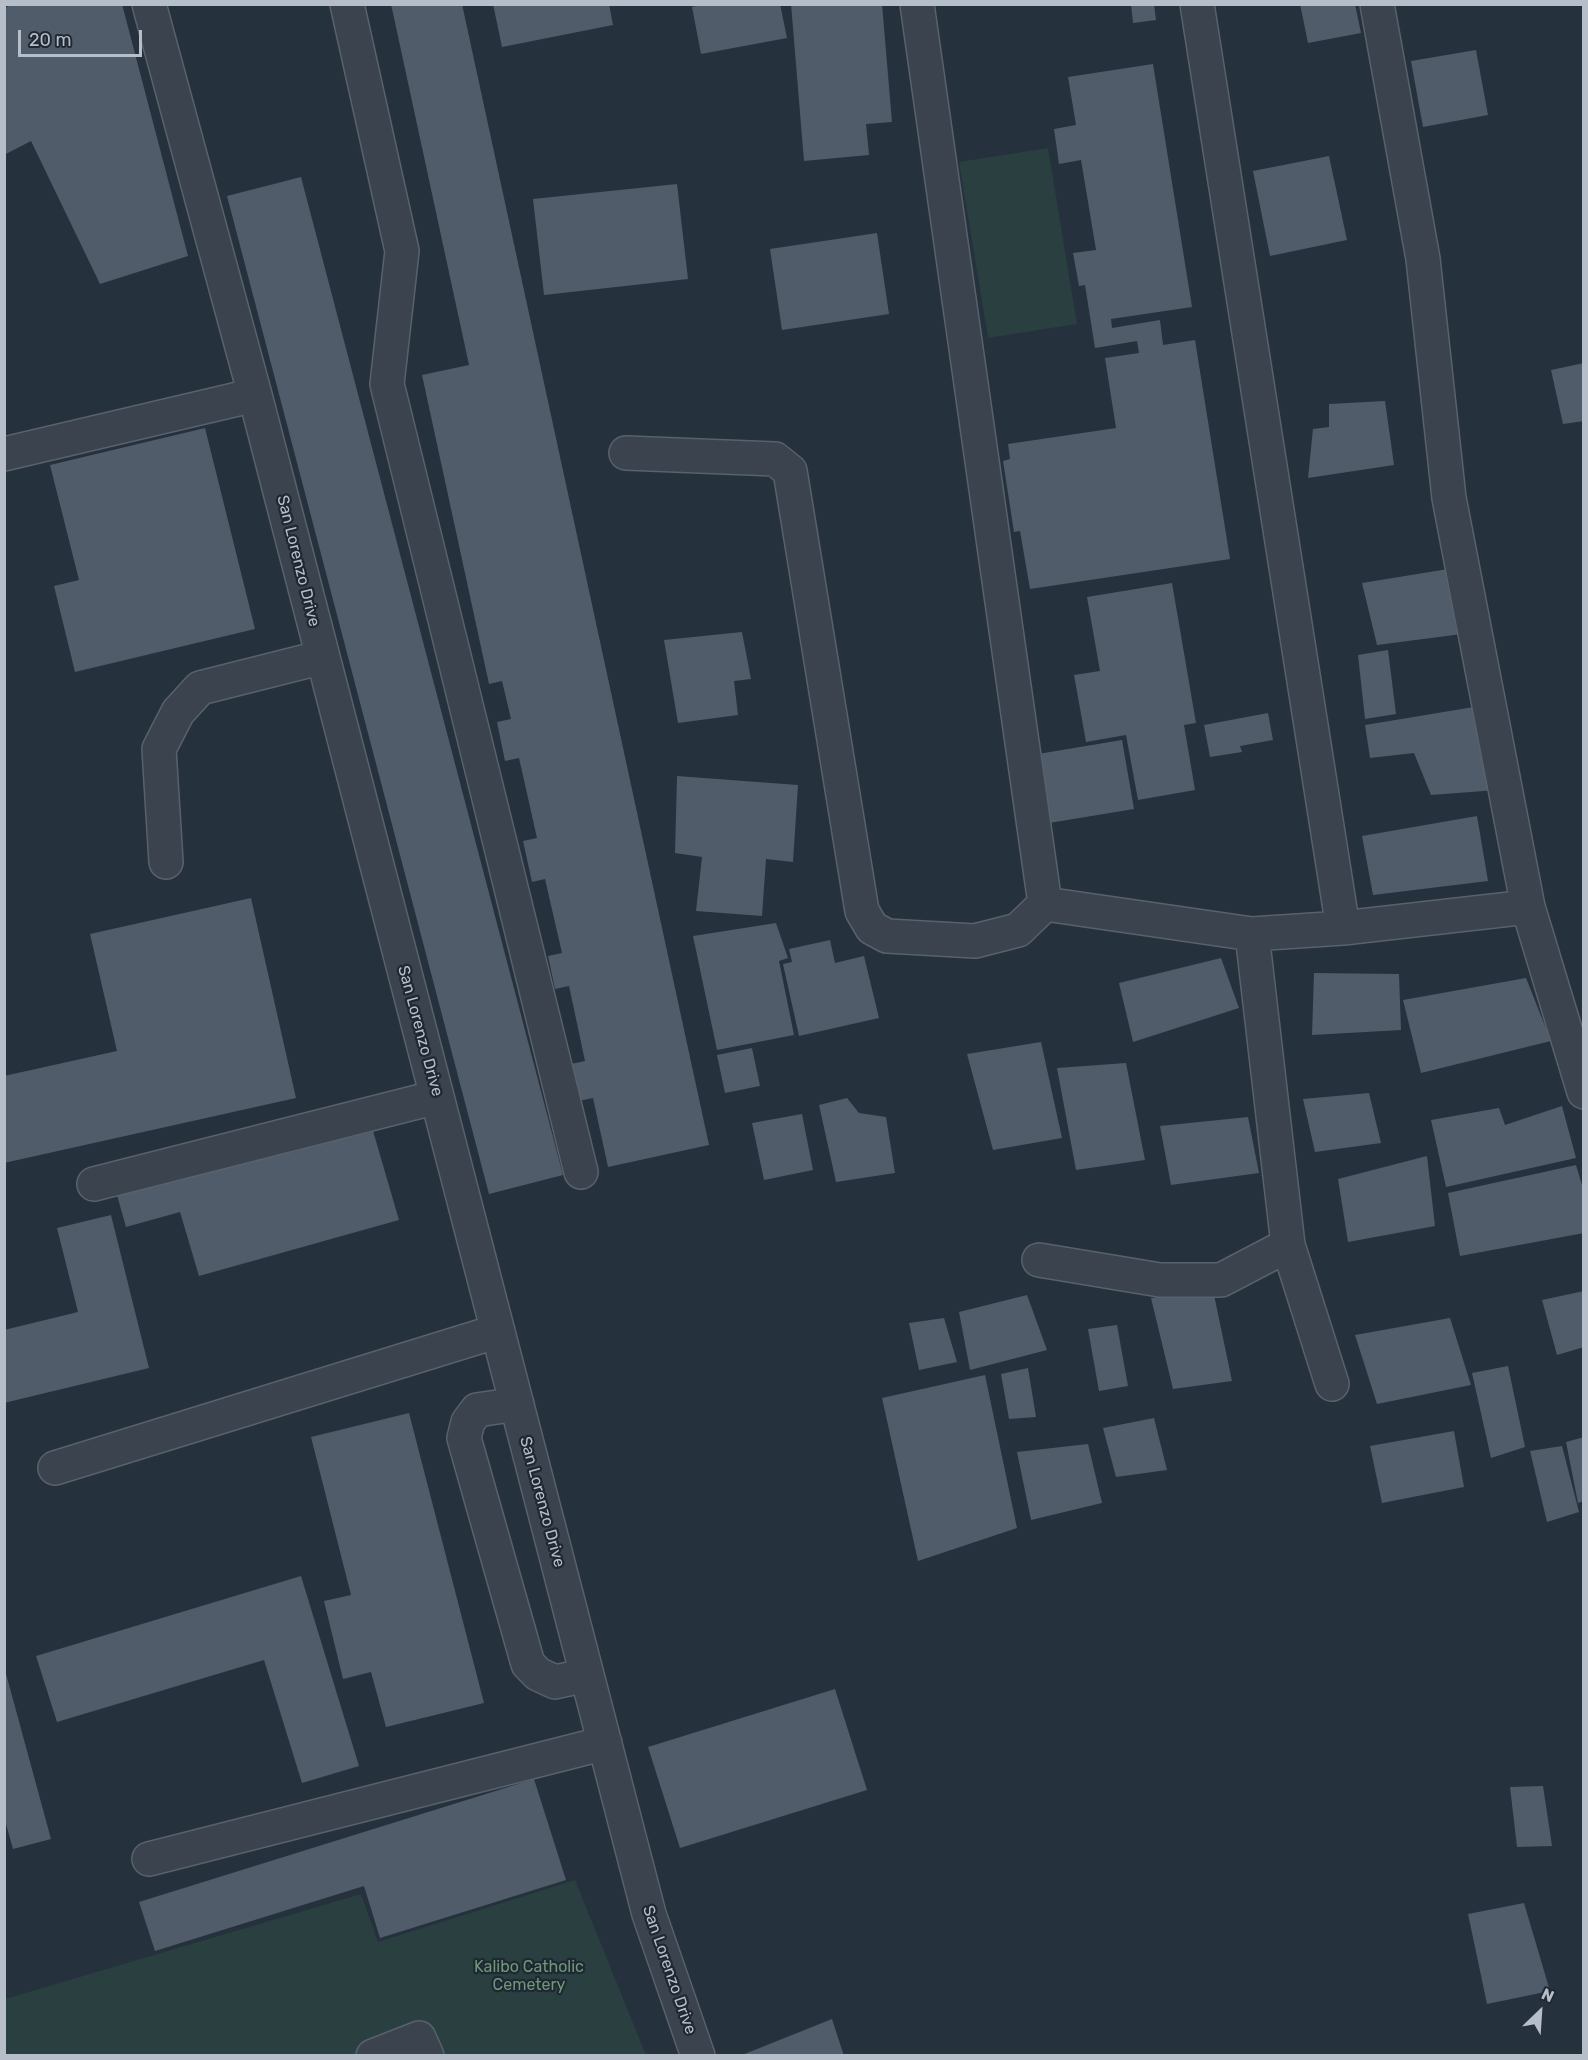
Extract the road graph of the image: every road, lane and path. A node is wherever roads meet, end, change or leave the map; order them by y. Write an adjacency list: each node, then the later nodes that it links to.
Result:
1 (149, 4): 6 (street, San Lorenzo Drive)
2 (347, 4): 17 (street)
3 (917, 4): 11 (street)
4 (1197, 4): 13 (street)
5 (1377, 4): 12 (street)
6 (255, 395): 8 (street); 9 (street, San Lorenzo Drive)
7 (626, 453): 11 (street)
8 (4, 454)
9 (323, 657): 10 (street); 16 (street, San Lorenzo Drive)
10 (166, 862)
11 (1046, 904): 14 (street)
12 (1528, 907): 13 (street); 15 (street)
13 (1343, 928): 14 (street)
14 (1252, 934): 19 (street)
15 (1584, 1092)
16 (437, 1097): 18 (street); 21 (street, San Lorenzo Drive)
17 (581, 1172)
18 (94, 1184)
19 (1288, 1245): 20 (street); 22 (street)
20 (1039, 1260)
21 (498, 1331): 23 (street, San Lorenzo Drive); 24 (street)
22 (1332, 1384)
23 (517, 1404): 25 (street, San Lorenzo Drive); 25 (street)
24 (55, 1468)
25 (587, 1675): 26 (street, San Lorenzo Drive)
26 (605, 1743): 27 (street); 30 (street, San Lorenzo Drive)
27 (149, 1859)
28 (373, 2055): 29 (street)
29 (427, 2055)
30 (698, 2055)

